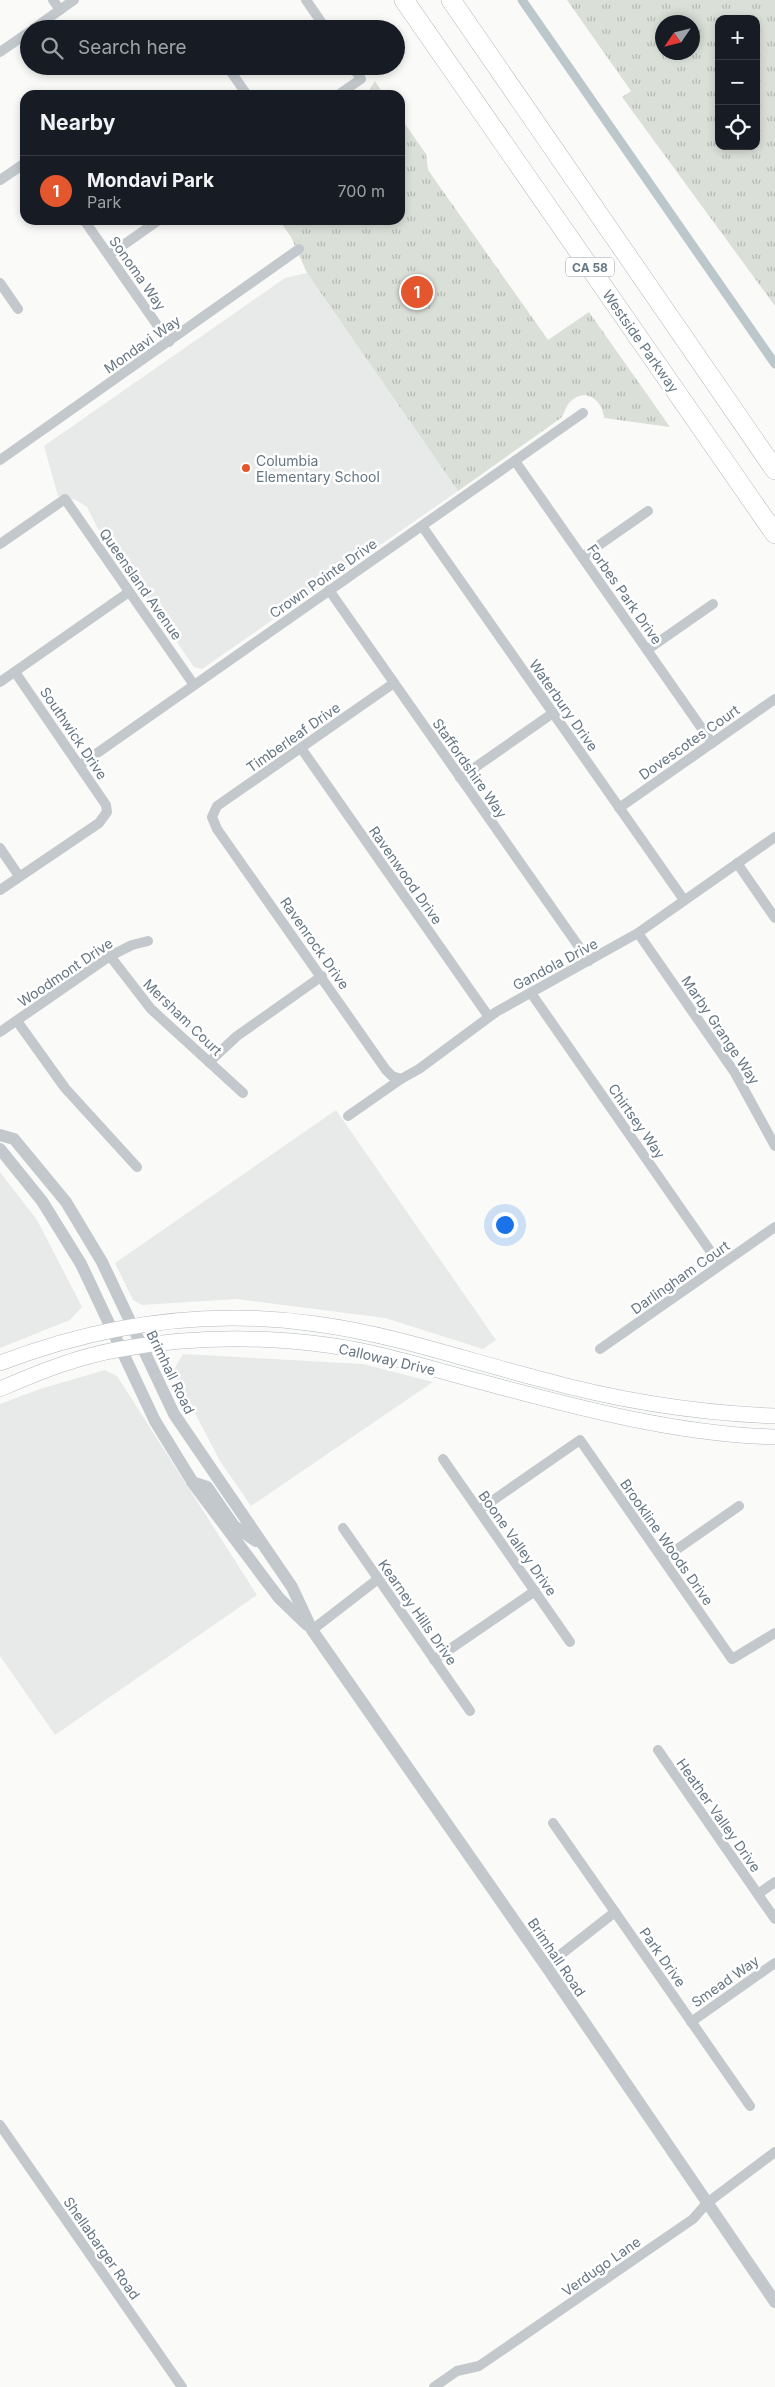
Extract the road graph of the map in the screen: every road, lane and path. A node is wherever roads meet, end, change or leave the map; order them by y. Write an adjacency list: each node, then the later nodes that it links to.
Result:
1 (53, 0): 6 (street)
2 (74, 0): 6 (street)
3 (306, 0): 8 (street)
4 (404, 0): 30 (highway, Westside Parkway / CA 58)
5 (451, 0): 27 (highway, CA 58)
6 (60, 10): 7 (street)
7 (46, 20)
8 (320, 20)
9 (20, 38): 10 (street)
10 (0, 52)
11 (234, 75): 13 (street)
12 (358, 75): 14 (street)
13 (244, 90)
14 (345, 90)
15 (20, 166): 16 (street)
16 (0, 180)
17 (88, 225): 20 (street, Sonoma Way)
18 (152, 225): 20 (street)
19 (299, 249): 23 (street, Mondavi Way)
20 (109, 255): 23 (street, Sonoma Way)
21 (0, 283): 22 (street)
22 (18, 309)
23 (169, 342): 25 (street, Mondavi Way)
24 (583, 413): 26 (street, Crown Pointe Drive)
25 (0, 460)
26 (515, 461): 29 (street, Crown Pointe Drive); 32 (street, Forbes Park Drive)
27 (775, 470)
28 (648, 511): 32 (street)
29 (422, 526): 33 (street, Crown Pointe Drive); 42 (street, Waterbury Drive)
30 (775, 534)
31 (0, 544): 34 (street, Queensland Avenue)
32 (582, 557): 36 (street, Forbes Park Drive)
33 (329, 590): 39 (street, Staffordshire Way); 40 (street, Crown Pointe Drive)
34 (129, 592): 37 (street); 40 (street, Queensland Avenue)
35 (713, 604): 36 (street)
36 (647, 650): 43 (street, Forbes Park Drive)
37 (15, 672): 38 (street); 45 (street, Southwick Drive)
38 (0, 682)
39 (394, 683): 44 (street, Timberleaf Drive); 46 (street, Staffordshire Way)
40 (194, 684): 45 (street, Crown Pointe Drive)
41 (775, 698): 43 (street, Dovescotes Court)
42 (553, 713): 46 (street); 47 (street, Waterbury Drive)
43 (712, 743): 47 (street, Dovescotes Court)
44 (301, 748): 48 (street, Timberleaf Drive); 62 (street, Ravenwood Drive)
45 (80, 764): 52 (street, Southwick Drive)
46 (460, 778): 59 (street, Staffordshire Way)
47 (619, 808): 54 (street, Waterbury Drive)
48 (212, 817): 60 (street, Ravenrock Drive)
49 (775, 837): 51 (street, Gandola Drive)
50 (0, 848): 52 (street)
51 (737, 863): 54 (street, Gandola Drive); 55 (street)
52 (19, 876): 53 (street)
53 (0, 890)
54 (684, 900): 56 (street, Gandola Drive)
55 (775, 918)
56 (638, 933): 59 (street, Gandola Drive); 70 (street, Marby Grange Way)
57 (148, 941): 58 (street, Woodmont Drive)
58 (110, 956): 63 (street, Woodmont Drive); 65 (street, Mersham Court)
59 (589, 961): 61 (street, Gandola Drive)
60 (322, 976): 65 (street); 66 (street, Ravenrock Drive)
61 (531, 993): 62 (street, Gandola Drive); 74 (street, Chirtsey Way)
62 (489, 1016): 66 (street, Gandola Drive)
63 (17, 1020): 64 (street, Woodmont Drive); 72 (street)
64 (0, 1032)
65 (209, 1062): 67 (street, Mersham Court)
66 (401, 1079): 68 (street, Gandola Drive)
67 (243, 1093)
68 (348, 1116)
69 (0, 1135): 75 (street, Brimhall Road)
70 (774, 1142)
71 (0, 1149): 76 (street, Brimhall Road)
72 (137, 1167)
73 (775, 1227): 74 (street, Darlingham Court)
74 (720, 1265): 81 (street, Darlingham Court)
75 (132, 1326): 76 (main road, Calloway Drive); 77 (main road, Calloway Drive); 79 (street, Brimhall Road)
76 (111, 1329): 80 (street, Brimhall Road); 84 (main road, Calloway Drive)
77 (399, 1341): 78 (main road); 83 (main road, Calloway Drive)
78 (302, 1342): 79 (main road, Calloway Drive); 82 (main road, Calloway Drive)
79 (142, 1346): 80 (main road, Calloway Drive); 93 (street, Brimhall Road)
80 (120, 1349): 85 (main road, Calloway Drive); 89 (street, Brimhall Road)
81 (600, 1349)
82 (391, 1358): 83 (main road); 87 (main road, Calloway Drive)
83 (464, 1358): 86 (main road, Calloway Drive)
84 (0, 1363)
85 (0, 1388)
86 (775, 1416)
87 (775, 1437)
88 (443, 1459): 91 (street, Boone Valley Drive)
89 (192, 1482): 93 (street); 97 (street, Brimhall Road)
90 (739, 1506): 94 (street)
91 (479, 1510): 94 (street, Brookline Woods Drive); 96 (street, Boone Valley Drive)
92 (343, 1528): 95 (street, Kearney Hills Drive)
93 (266, 1549): 97 (street, Brimhall Road)
94 (663, 1559): 98 (street, Brookline Woods Drive)
95 (378, 1579): 97 (street); 100 (street, Kearney Hills Drive)
96 (535, 1591): 99 (street, Boone Valley Drive); 100 (street)
97 (312, 1630): 109 (street, Brimhall Road)
98 (775, 1633)
99 (570, 1642)
100 (434, 1660): 101 (street, Kearney Hills Drive)
101 (470, 1711)
102 (658, 1750): 105 (street, Heather Valley Drive)
103 (554, 1823): 106 (street, Park Drive)
104 (775, 1882): 105 (street)
105 (758, 1894): 107 (street, Heather Valley Drive)
106 (615, 1912): 109 (street); 110 (street, Park Drive)
107 (775, 1919)
108 (775, 1964): 110 (street, Smead Way)
109 (546, 1966): 114 (street, Brimhall Road)
110 (691, 2022): 111 (street, Park Drive)
111 (750, 2106)
112 (0, 2125): 116 (street, Shellabarger Road)
113 (775, 2152): 114 (street, Verdugo Lane)
114 (707, 2203): 115 (street, Brimhall Road); 117 (street, Verdugo Lane)
115 (775, 2302)
116 (182, 2387)
117 (434, 2387)

